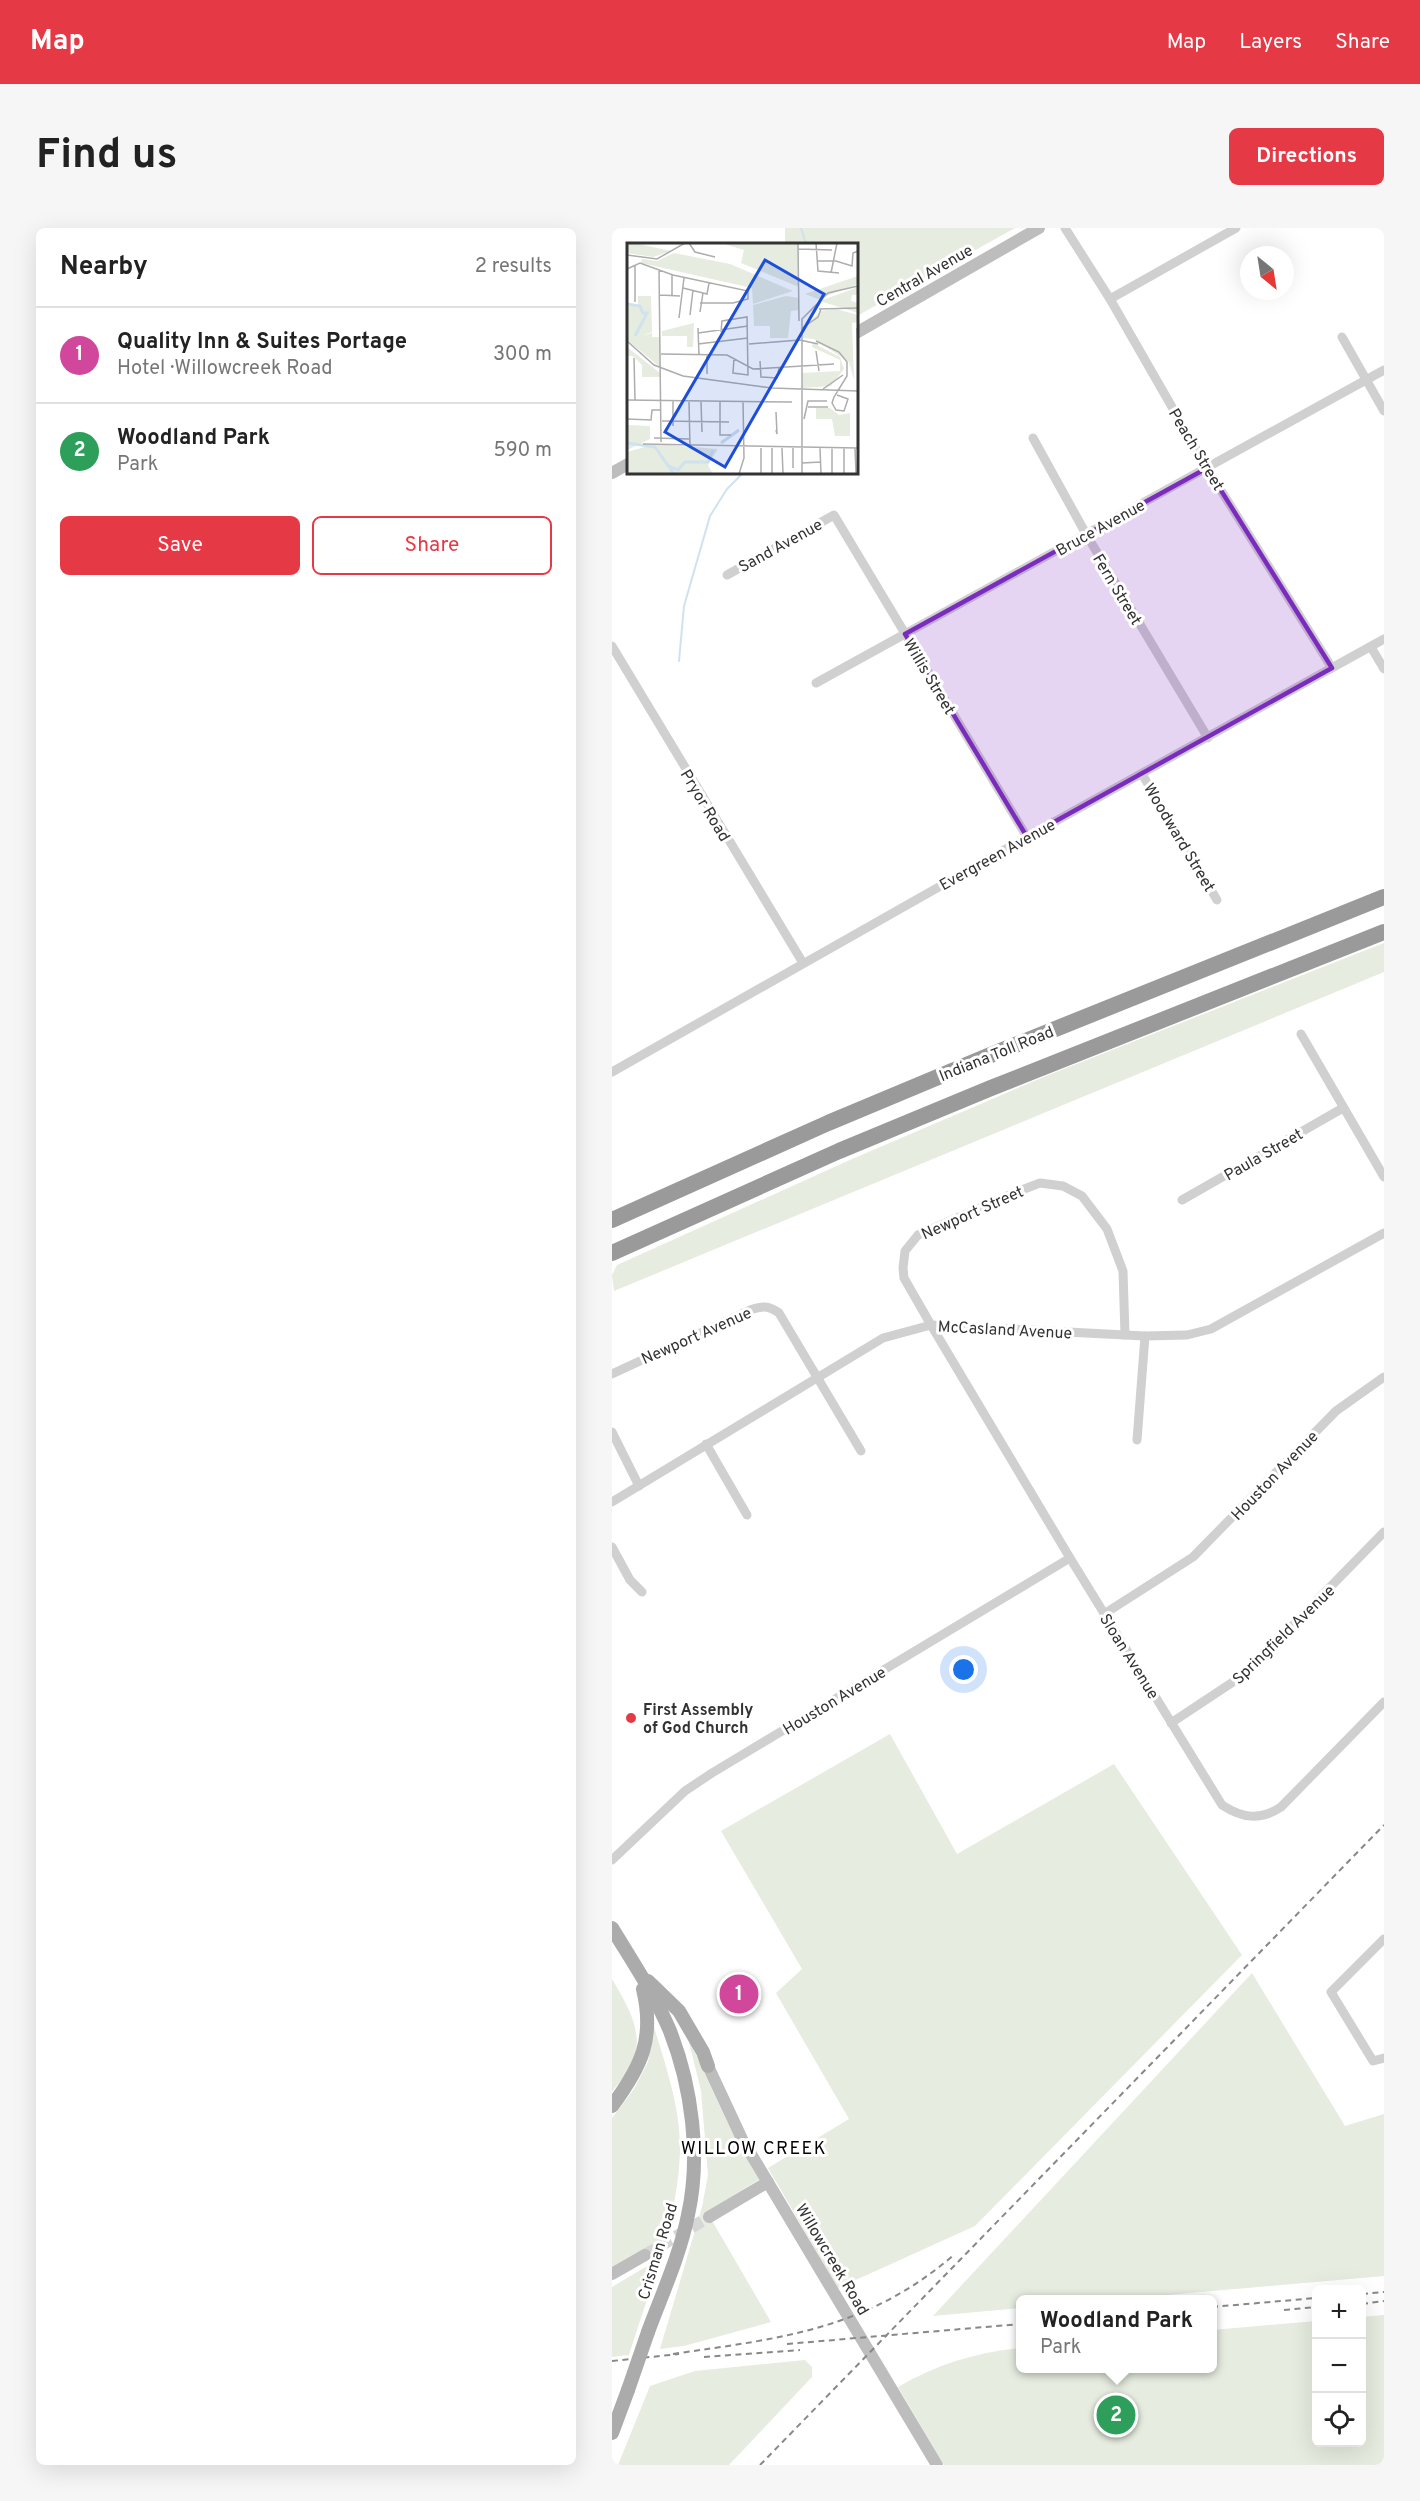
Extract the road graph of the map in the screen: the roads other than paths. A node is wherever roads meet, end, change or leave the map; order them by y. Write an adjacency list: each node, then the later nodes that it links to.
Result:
1 (1039, 228): 5 (street, Central Avenue)
2 (1065, 228): 4 (street, Peach Street)
3 (1236, 228): 4 (street)
4 (1110, 299): 12 (street, Peach Street)
5 (858, 332)
6 (1342, 337): 8 (street)
7 (1384, 370): 8 (street, Bruce Avenue)
8 (1366, 380): 9 (street); 12 (street, Bruce Avenue)
9 (1384, 411)
10 (1033, 438): 15 (street, Fern Street)
11 (627, 465): 13 (street)
12 (1207, 468): 15 (street, Bruce Avenue); 21 (street, Peach Street)
13 (612, 473)
14 (834, 515): 16 (street, Sand Avenue); 17 (street, Willis Street)
15 (1086, 534): 17 (street, Bruce Avenue); 24 (street, Fern Street)
16 (726, 575)
17 (905, 634): 23 (street, Bruce Avenue); 26 (street, Willis Street)
18 (1384, 639): 20 (street, Evergreen Avenue)
19 (612, 646): 30 (street, Pryor Road)
20 (1371, 647): 21 (street, Evergreen Avenue); 22 (street)
21 (1332, 668): 24 (street, Evergreen Avenue)
22 (1384, 669)
23 (816, 683)
24 (1208, 738): 25 (street, Evergreen Avenue)
25 (1142, 774): 26 (street, Evergreen Avenue); 28 (street, Woodward Street)
26 (1027, 837): 30 (street, Evergreen Avenue)
27 (1384, 897): 36 (highway, Indiana Toll Road)
28 (1217, 900)
29 (1384, 932): 38 (highway, Indiana Toll Road)
30 (803, 963): 32 (street, Evergreen Avenue)
31 (1301, 1034): 33 (street)
32 (612, 1072)
33 (1343, 1108): 34 (street); 35 (street, Paula Street)
34 (1384, 1177)
35 (1182, 1200)
36 (612, 1220)
37 (1384, 1233): 41 (street, McCasland Avenue)
38 (612, 1253)
39 (931, 1325): 40 (street, McCasland Avenue); 40 (street, Newport Street); 43 (street, McCasland Avenue); 54 (street, Sloan Avenue)
40 (1125, 1335): 41 (street, McCasland Avenue)
41 (1145, 1336): 46 (street)
42 (612, 1374): 43 (street, Newport Avenue)
43 (817, 1376): 47 (street, McCasland Avenue); 48 (street)
44 (1384, 1377): 56 (street, Houston Avenue)
45 (612, 1432): 49 (street)
46 (1137, 1440)
47 (706, 1444): 49 (street, McCasland Avenue); 51 (street)
48 (861, 1451)
49 (639, 1486): 50 (street, McCasland Avenue)
50 (612, 1502)
51 (747, 1515)
52 (1384, 1532): 58 (street, Springfield Avenue)
53 (612, 1547): 55 (street)
54 (1070, 1558): 56 (street, Sloan Avenue); 59 (street, Houston Avenue)
55 (642, 1592)
56 (1104, 1614): 58 (street, Sloan Avenue)
57 (1384, 1702): 58 (street, Sloan Avenue)
58 (1171, 1723)
59 (612, 1860)
60 (612, 1928): 62 (main road)
61 (1384, 1939): 63 (street)
62 (639, 1972): 64 (main road); 65 (main road); 70 (main road, Crisman Road, bridge)
63 (1384, 2058)
64 (708, 2066): 66 (street, Willowcreek Road)
65 (612, 2106)
66 (768, 2182): 67 (street); 71 (street, Willowcreek Road)
67 (709, 2217)
68 (645, 2255): 69 (street)
69 (612, 2274)
70 (612, 2433)
71 (937, 2465)

